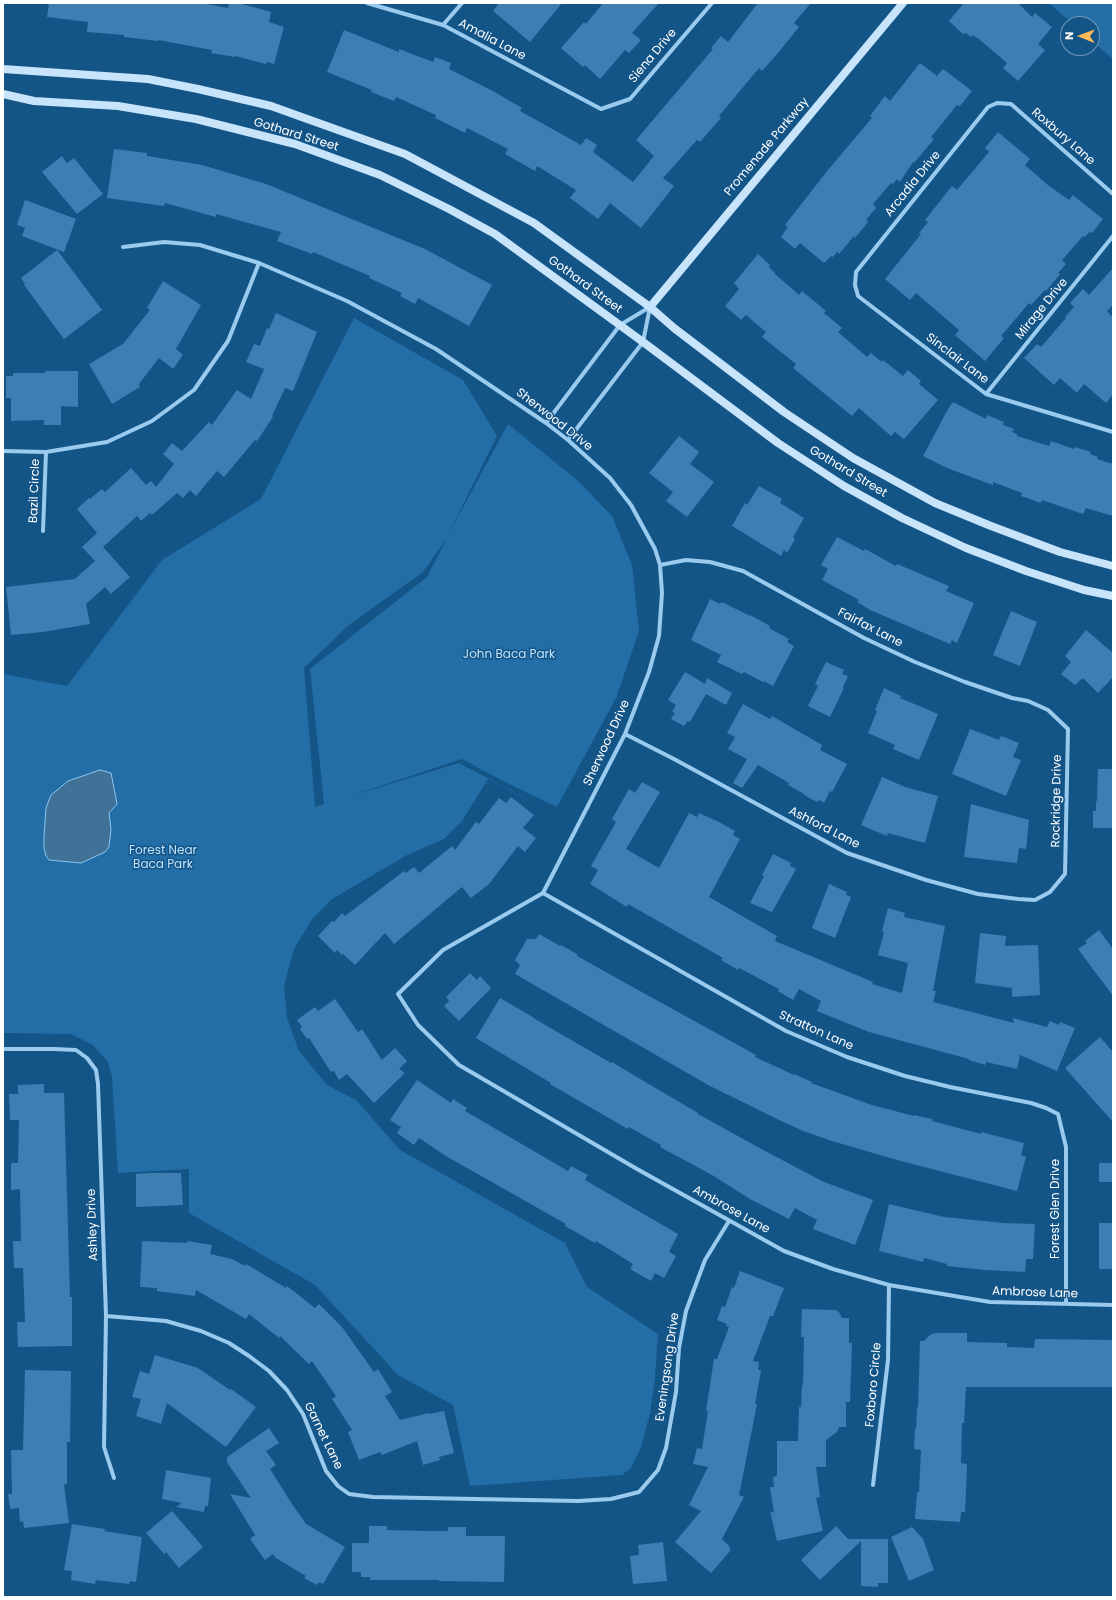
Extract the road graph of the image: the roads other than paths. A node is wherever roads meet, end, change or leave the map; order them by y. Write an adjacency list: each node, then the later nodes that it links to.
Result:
1 (367, 3): 5 (street, Amalia Lane)
2 (462, 3): 5 (street)
3 (712, 3): 9 (street, Siena Drive)
4 (902, 3): 15 (street, Promenade Parkway)
5 (443, 26): 9 (street, Amalia Lane)
6 (3, 69): 15 (street, Gothard Street)
7 (3, 94): 16 (street, Gothard Street)
8 (998, 103): 10 (street, Roxbury Lane); 14 (street, Arcadia Drive)
9 (601, 109)
10 (1113, 194)
11 (1113, 236): 18 (street, Mirage Drive)
12 (123, 247): 13 (street, Sherwood Drive)
13 (259, 263): 19 (street, Sherwood Drive); 23 (street)
14 (855, 285): 18 (street, Sinclair Lane)
15 (650, 307): 16 (street, Promenade Parkway); 17 (street, Promenade Parkway); 26 (street, Gothard Street)
16 (620, 325): 17 (street, Gothard Street); 19 (street, Promenade Parkway)
17 (643, 342): 21 (street, Promenade Parkway); 27 (street, Gothard Street)
18 (986, 394): 20 (street, Sinclair Lane)
19 (546, 423): 21 (street, Sherwood Drive)
20 (1113, 432)
21 (568, 440): 25 (street, Sherwood Drive)
22 (3, 451): 23 (street)
23 (46, 452): 24 (street, Bazil Circle)
24 (43, 531)
25 (660, 564): 28 (street, Fairfax Lane); 29 (street, Sherwood Drive)
26 (1113, 566)
27 (1113, 596)
28 (1068, 729): 30 (street, Rockridge Drive)
29 (625, 734): 30 (street, Ashford Lane); 31 (street, Sherwood Drive)
30 (1065, 874)
31 (543, 893): 33 (street, Stratton Lane); 34 (street, Ambrose Lane)
32 (3, 1049): 38 (street, Ashley Drive)
33 (1058, 1114): 36 (street, Forest Glen Drive)
34 (729, 1221): 35 (street, Ambrose Lane); 41 (street, Eveningsong Drive)
35 (889, 1285): 36 (street, Ambrose Lane); 40 (street, Foxboro Circle)
36 (1066, 1304): 37 (street, Ambrose Lane)
37 (1113, 1305)
38 (106, 1316): 39 (street, Ashley Drive); 41 (street, Garnet Lane)
39 (114, 1478)
40 (873, 1486)
41 (638, 1492)

